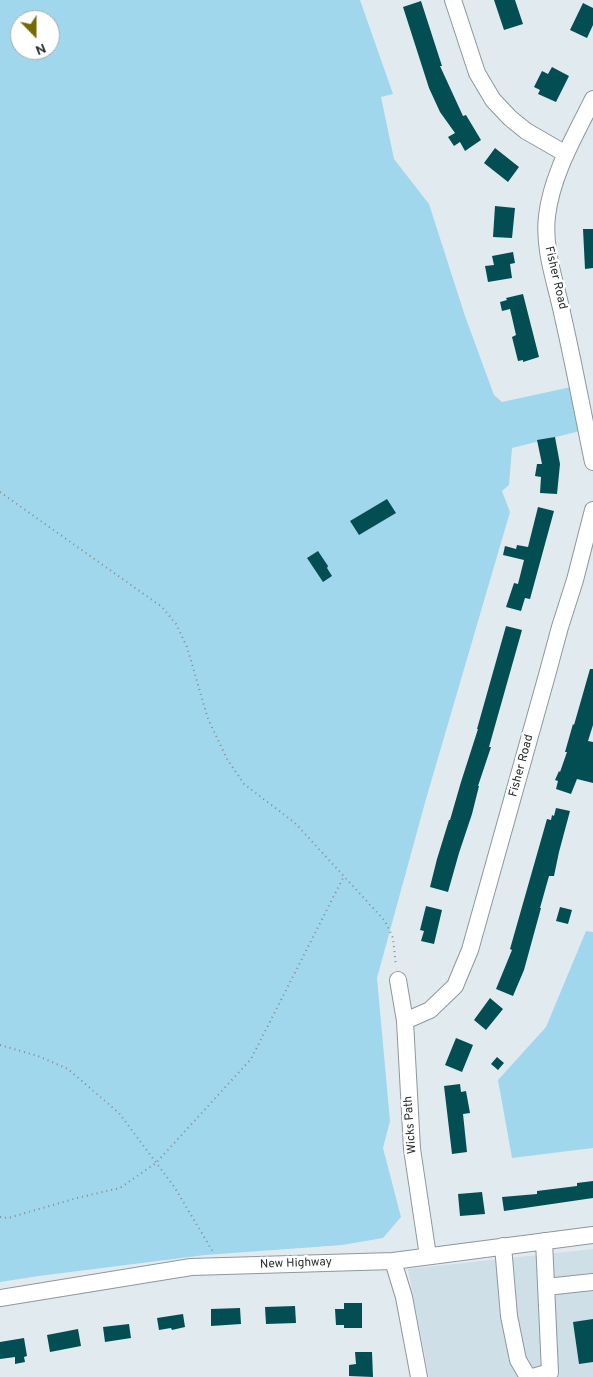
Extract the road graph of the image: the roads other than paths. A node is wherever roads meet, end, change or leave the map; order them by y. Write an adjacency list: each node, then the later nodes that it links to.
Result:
1 (453, 0): 3 (street)
2 (593, 99): 3 (street, Fisher Road)
3 (566, 154): 4 (street, Fisher Road)
4 (593, 462)
5 (593, 510): 7 (street, Fisher Road)
6 (398, 980): 7 (street, Wicks Path)
7 (405, 1021): 11 (street, Wicks Path)
8 (593, 1235): 9 (street, New Highway)
9 (544, 1241): 10 (street, New Highway); 14 (street)
10 (503, 1246): 11 (street, New Highway); 17 (street)
11 (428, 1256): 12 (street, New Highway)
12 (393, 1260): 15 (street, New Highway); 16 (street)
13 (593, 1282): 14 (street)
14 (546, 1287): 18 (street)
15 (0, 1298)
16 (419, 1377)
17 (528, 1377)
18 (533, 1377)

